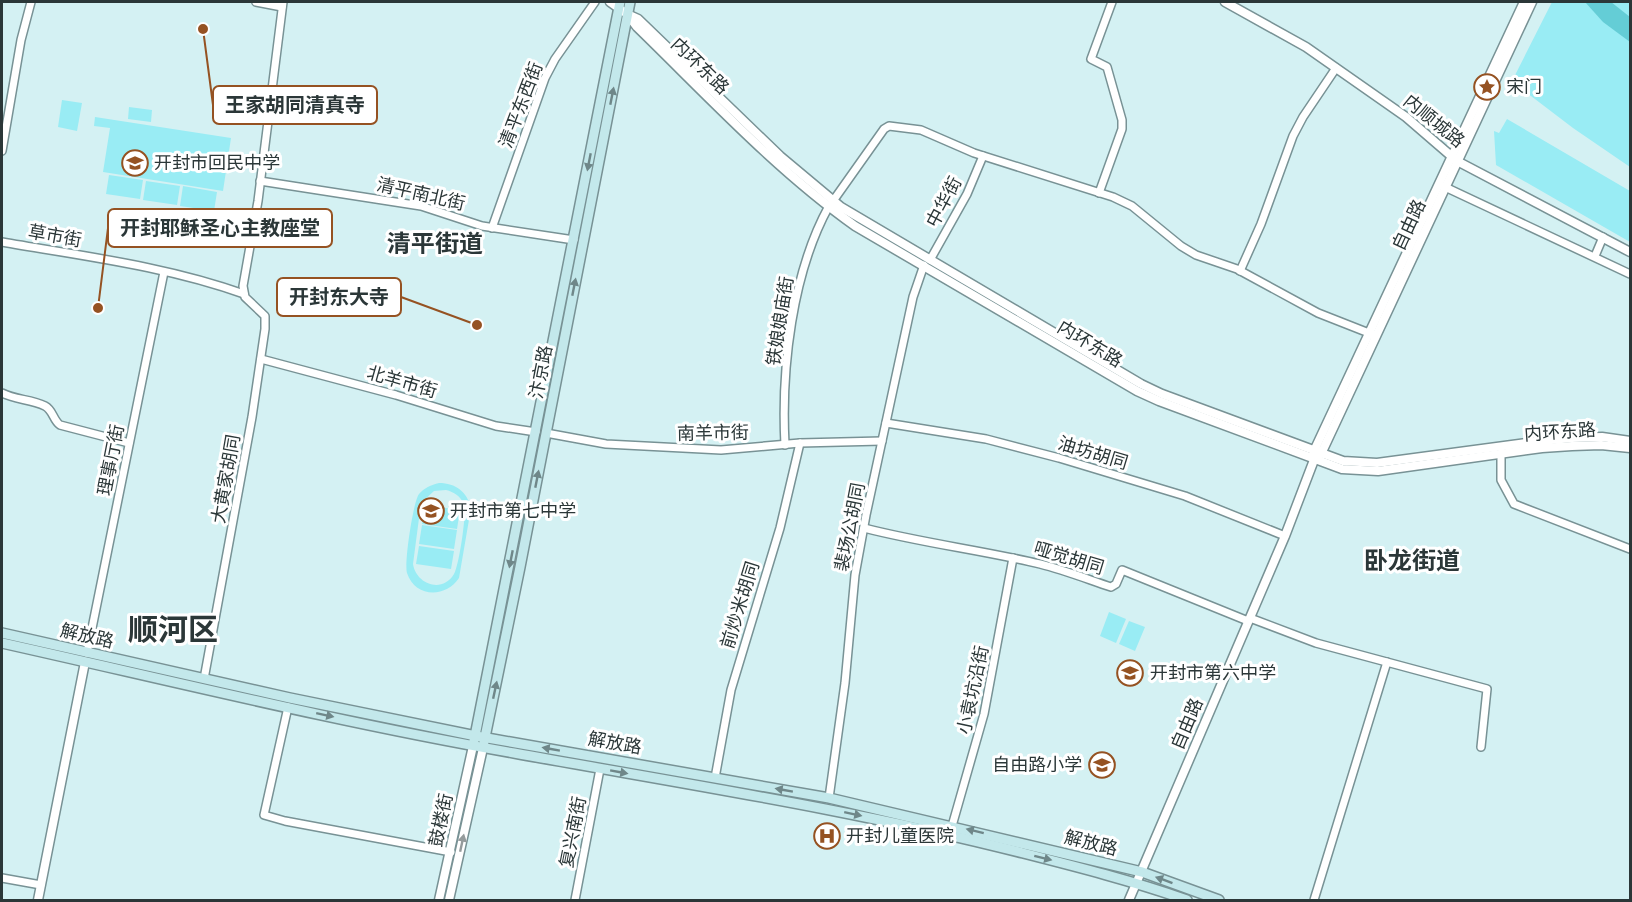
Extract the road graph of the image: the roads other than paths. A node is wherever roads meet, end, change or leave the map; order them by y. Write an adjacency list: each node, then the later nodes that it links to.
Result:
1 (31, 2): 14 (street)
2 (256, 2): 10 (street)
3 (595, 2): 21 (street, 清平东西街)
4 (610, 2): 11 (street, 内环东路)
5 (630, 2): 12 (main road, 汴京路)
6 (1112, 2): 19 (street)
7 (1225, 2): 13 (street, 内顺城路)
8 (1524, 2): 16 (street, 自由路)
9 (1532, 2): 16 (street, 自由路)
10 (282, 4): 17 (street)
11 (619, 5): 12 (street, 内环东路); 23 (main road, 汴京路, one-way to 23)
12 (627, 14): 20 (street, 内环东路); 36 (main road, 汴京路, one-way to 12)
13 (1336, 68): 16 (street, 内顺城路); 28 (street)
14 (2, 151)
15 (983, 156): 19 (street); 20 (street, 铁娘娘庙街); 27 (street, 中华街)
16 (1454, 159): 18 (street, 自由路); 22 (street, 内顺城路); 32 (street, 自由路)
17 (260, 181): 21 (street, 清平南北街); 31 (street)
18 (1445, 187): 26 (street); 32 (street, 自由路)
19 (1099, 193): 28 (street)
20 (831, 204): 27 (street, 内环东路); 41 (street, 铁娘娘庙街)
21 (492, 228): 23 (street, 清平南北街)
22 (1603, 237): 25 (street, 内顺城路); 26 (street)
23 (574, 240): 36 (main road, 汴京路)
24 (2, 242): 29 (street, 草市街)
25 (1630, 252)
26 (1594, 256): 30 (street)
27 (927, 263): 35 (street, 裴场公胡同); 44 (street, 内环东路)
28 (1240, 271): 32 (street)
29 (164, 272): 31 (street, 草市街); 39 (street, 理事厅街)
30 (1630, 274)
31 (244, 294): 33 (street, 大黄家胡同)
32 (1372, 334): 44 (street, 自由路)
33 (261, 358): 36 (street, 北羊市街); 54 (street, 大黄家胡同)
34 (2, 393): 39 (street)
35 (886, 423): 37 (street, 裴场公胡同); 46 (street, 油坊胡同)
36 (541, 433): 41 (street, 南羊市街); 56 (main road, 汴京路)
37 (882, 441): 40 (street, 南羊市街); 45 (street, 裴场公胡同)
38 (1630, 441): 44 (street, 内环东路)
39 (129, 443): 52 (street, 理事厅街)
40 (800, 443): 41 (street, 南羊市街); 59 (street, 前炒米胡同)
41 (785, 445)
42 (1630, 448): 43 (street, 内环东路)
43 (1501, 454): 44 (street, 内环东路); 47 (street)
44 (1316, 455): 46 (street, 自由路)
45 (864, 528): 48 (street, 哑觉胡同); 60 (street, 裴场公胡同)
46 (1285, 536): 49 (street, 自由路)
47 (1630, 549)
48 (1013, 558): 49 (street, 哑觉胡同); 61 (street, 小袁坑沿街)
49 (1249, 620): 53 (street); 63 (street, 自由路)
50 (2, 633): 52 (main road, 解放路)
51 (2, 643): 52 (main road, 解放路)
52 (86, 657): 54 (main road, 解放路); 55 (main road, 解放路); 66 (street)
53 (1387, 662): 57 (street); 74 (street)
54 (204, 678): 56 (main road, 解放路)
55 (288, 707): 56 (main road, 解放路, one-way to 56); 62 (street)
56 (479, 742): 58 (main road, 解放路); 59 (main road, 解放路, one-way to 56); 62 (street, 鼓楼街); 69 (street, 鼓楼街, one-way to 56)
57 (1481, 747)
58 (600, 769): 65 (main road, 解放路, one-way to 65); 70 (street, 复兴南街)
59 (715, 778): 60 (main road, 解放路, one-way to 59)
60 (829, 798): 61 (main road, 解放路)
61 (952, 826): 63 (main road, 解放路, one-way to 61)
62 (451, 852): 68 (street, 鼓楼街)
63 (1142, 872): 65 (street, 自由路); 73 (main road, 解放路, one-way to 63)
64 (2, 878): 66 (street)
65 (1137, 882): 71 (street, 自由路); 72 (main road, 解放路)
66 (41, 885): 67 (street)
67 (38, 900)
68 (439, 900)
69 (449, 900)
70 (575, 900)
71 (1129, 900)
72 (1187, 900)
73 (1218, 900)
74 (1314, 900)

